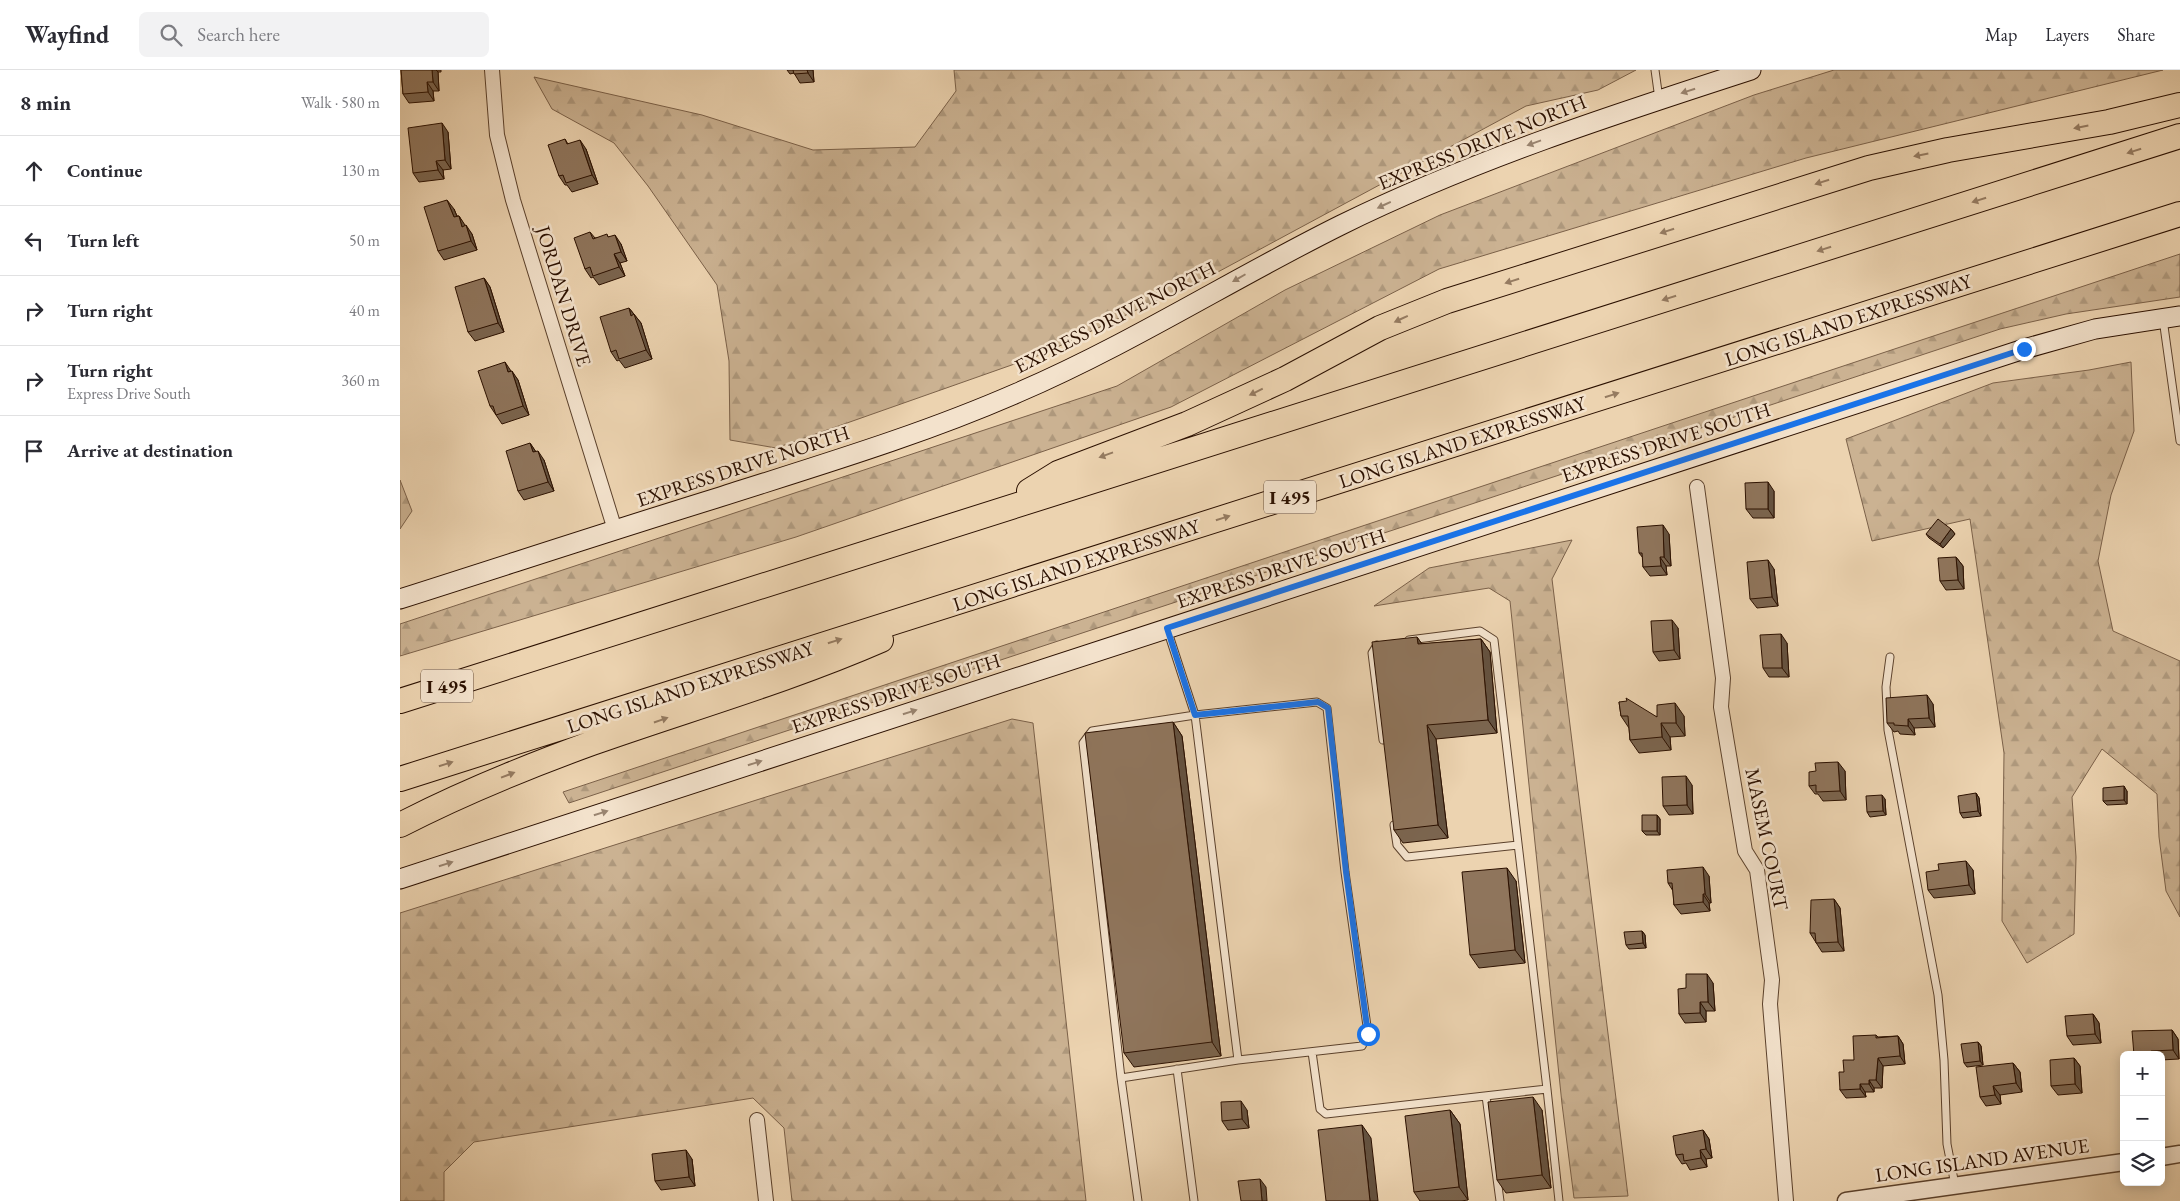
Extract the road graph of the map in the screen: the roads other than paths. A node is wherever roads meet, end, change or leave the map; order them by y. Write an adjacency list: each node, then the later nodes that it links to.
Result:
1 (492, 70): 12 (street, JORDAN DRIVE)
2 (1655, 70): 4 (lane)
3 (1751, 70): 4 (main road, EXPRESS DRIVE NORTH, one-way to 4)
4 (1659, 100): 12 (main road, EXPRESS DRIVE NORTH, one-way to 12)
5 (2180, 106): 11 (highway, one-way to 11)
6 (2180, 136): 11 (highway, I 495, one-way to 11)
7 (2180, 214): 13 (highway, LONG ISLAND EXPRESSWAY / I 495, one-way to 7)
8 (2171, 317): 9 (lane); 15 (main road, EXPRESS DRIVE SOUTH)
9 (2180, 441)
10 (1697, 487): 43 (street, MASEM COURT)
11 (1005, 507): 19 (highway, I 495)
12 (615, 530): 14 (main road, EXPRESS DRIVE NORTH)
13 (996, 590): 22 (highway, LONG ISLAND EXPRESSWAY / I 495, one-way to 13); 24 (highway, one-way to 13)
14 (400, 599)
15 (1167, 628): 20 (lane); 26 (main road, EXPRESS DRIVE SOUTH, one-way to 15)
16 (1397, 641): 25 (lane)
17 (1388, 642): 21 (lane)
18 (1890, 657): 37 (lane)
19 (400, 701)
20 (1195, 715): 27 (lane); 28 (lane); 30 (lane)
21 (1384, 749)
22 (400, 779)
23 (1393, 816): 25 (lane)
24 (400, 825)
25 (1518, 845): 31 (lane)
26 (400, 879)
27 (1312, 1052): 28 (lane); 32 (lane)
28 (1238, 1060): 29 (lane)
29 (1177, 1070): 30 (lane); 40 (lane)
30 (1121, 1078): 39 (lane)
31 (1547, 1089): 32 (lane); 42 (lane)
32 (1486, 1096): 41 (lane)
33 (757, 1120): 38 (street)
34 (2180, 1154): 35 (street)
35 (2165, 1156)
36 (2120, 1163): 37 (street, LONG ISLAND AVENUE)
37 (1955, 1186): 44 (street, LONG ISLAND AVENUE)
38 (766, 1201)
39 (1138, 1201)
40 (1194, 1201)
41 (1500, 1201)
42 (1559, 1201)
43 (1786, 1201)
44 (1846, 1201)

